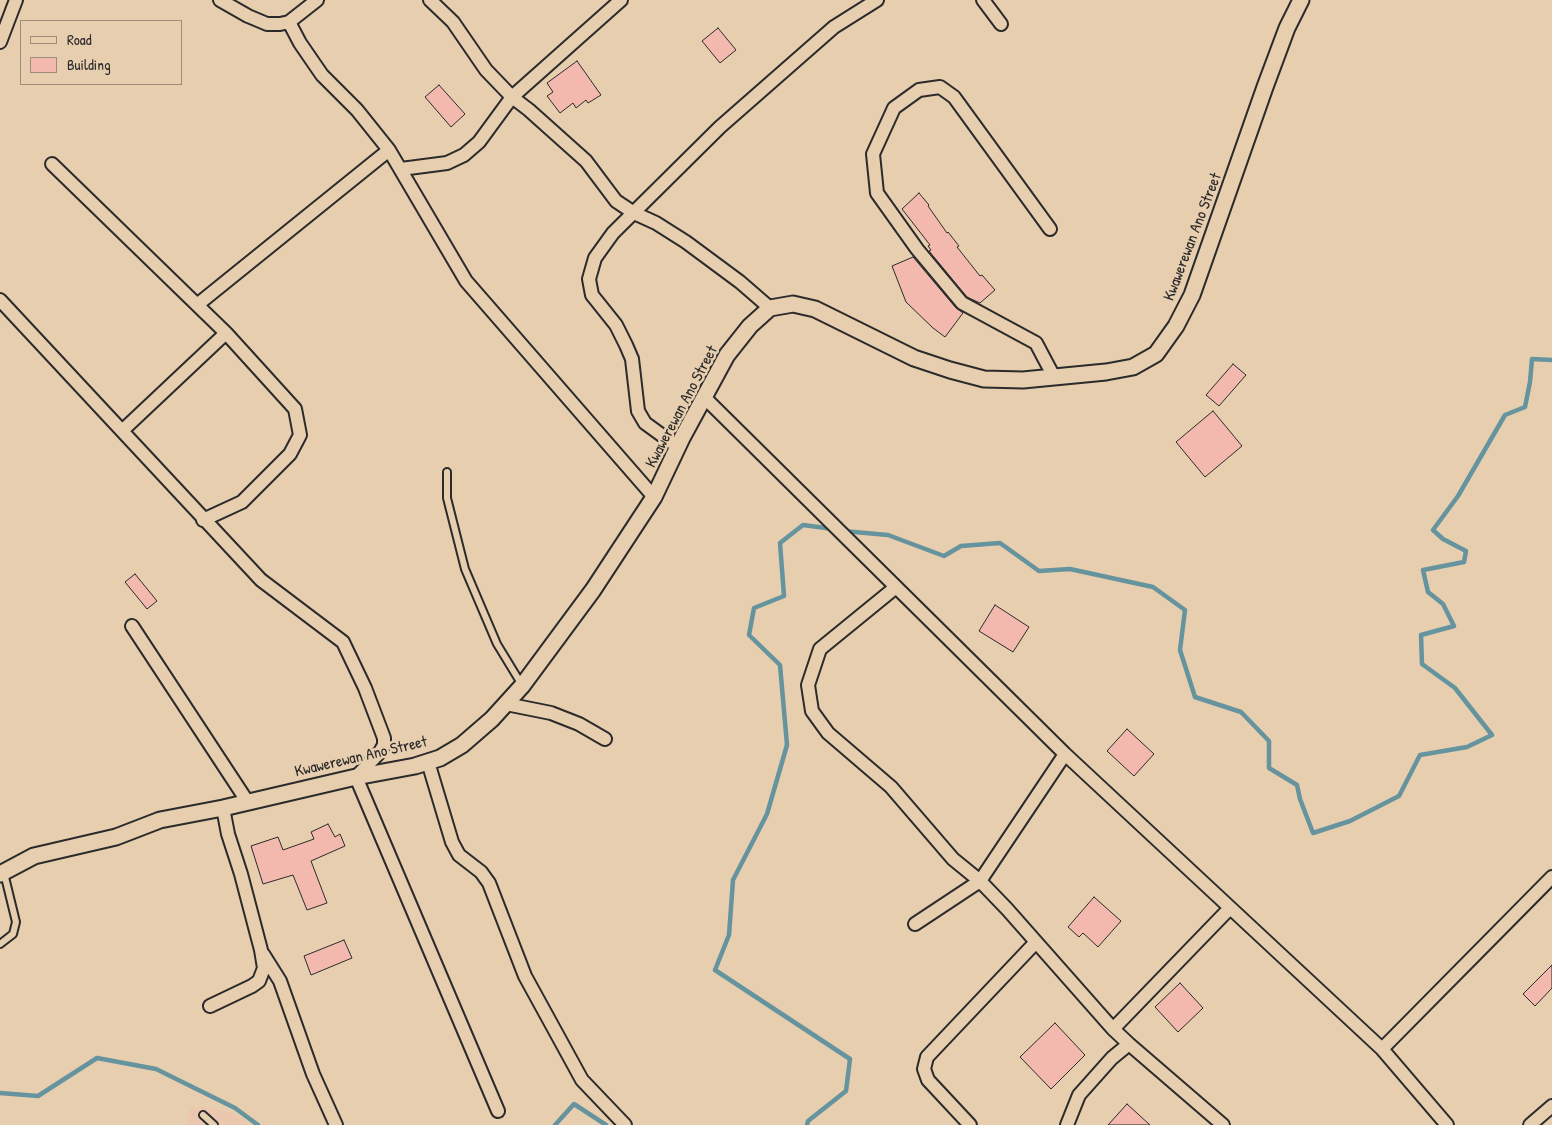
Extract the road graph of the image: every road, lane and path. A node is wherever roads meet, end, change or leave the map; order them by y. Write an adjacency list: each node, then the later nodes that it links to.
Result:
1 (16, 0): 11 (street)
2 (220, 0): 9 (street)
3 (317, 0): 9 (street)
4 (430, 0): 12 (street)
5 (622, 0): 12 (street)
6 (877, 0): 16 (street)
7 (983, 0): 10 (street)
8 (1301, 0): 22 (street, Kwawerewan Ano Street)
9 (289, 22): 13 (street)
10 (1001, 24)
11 (0, 42)
12 (512, 97): 15 (street); 16 (street)
13 (389, 150): 15 (street); 19 (street)
14 (52, 164): 19 (street)
15 (401, 169): 27 (street)
16 (634, 213): 20 (street); 25 (street)
17 (1050, 229): 22 (street)
18 (0, 300): 24 (street)
19 (197, 305): 21 (street)
20 (770, 308): 22 (street, Kwawerewan Ano Street); 23 (street, Kwawerewan Ano Street)
21 (226, 333): 24 (street); 28 (street)
22 (1054, 377)
23 (704, 397): 25 (street, Kwawerewan Ano Street); 29 (street)
24 (123, 430): 28 (street)
25 (678, 448): 27 (street, Kwawerewan Ano Street)
26 (447, 472): 31 (lane)
27 (654, 498): 31 (street, Kwawerewan Ano Street)
28 (203, 520): 36 (street)
29 (896, 587): 34 (street); 41 (street)
30 (132, 626): 37 (street)
31 (522, 686): 32 (street, Kwawerewan Ano Street)
32 (506, 704): 33 (street); 35 (street, Kwawerewan Ano Street)
33 (605, 739)
34 (1065, 754): 41 (street); 42 (street)
35 (428, 762): 36 (street, Kwawerewan Ano Street); 56 (street)
36 (356, 777): 37 (street, Kwawerewan Ano Street); 52 (street)
37 (247, 801): 38 (street, Kwawerewan Ano Street)
38 (223, 808): 39 (street, Kwawerewan Ano Street); 46 (street)
39 (2, 873): 45 (lane)
40 (1552, 877): 50 (street)
41 (980, 881): 43 (street); 44 (street)
42 (1230, 908): 48 (street); 50 (street)
43 (914, 924)
44 (1036, 942): 48 (street); 57 (street)
45 (0, 944)
46 (261, 950): 47 (street); 55 (street)
47 (210, 1006)
48 (1113, 1029): 49 (street)
49 (1129, 1044): 58 (street); 59 (street)
50 (1382, 1049): 60 (street)
51 (1552, 1106): 61 (street)
52 (498, 1111)
53 (203, 1115): 54 (lane)
54 (214, 1125)
55 (336, 1125)
56 (624, 1125)
57 (970, 1125)
58 (1067, 1125)
59 (1223, 1125)
60 (1447, 1125)
61 (1530, 1125)

